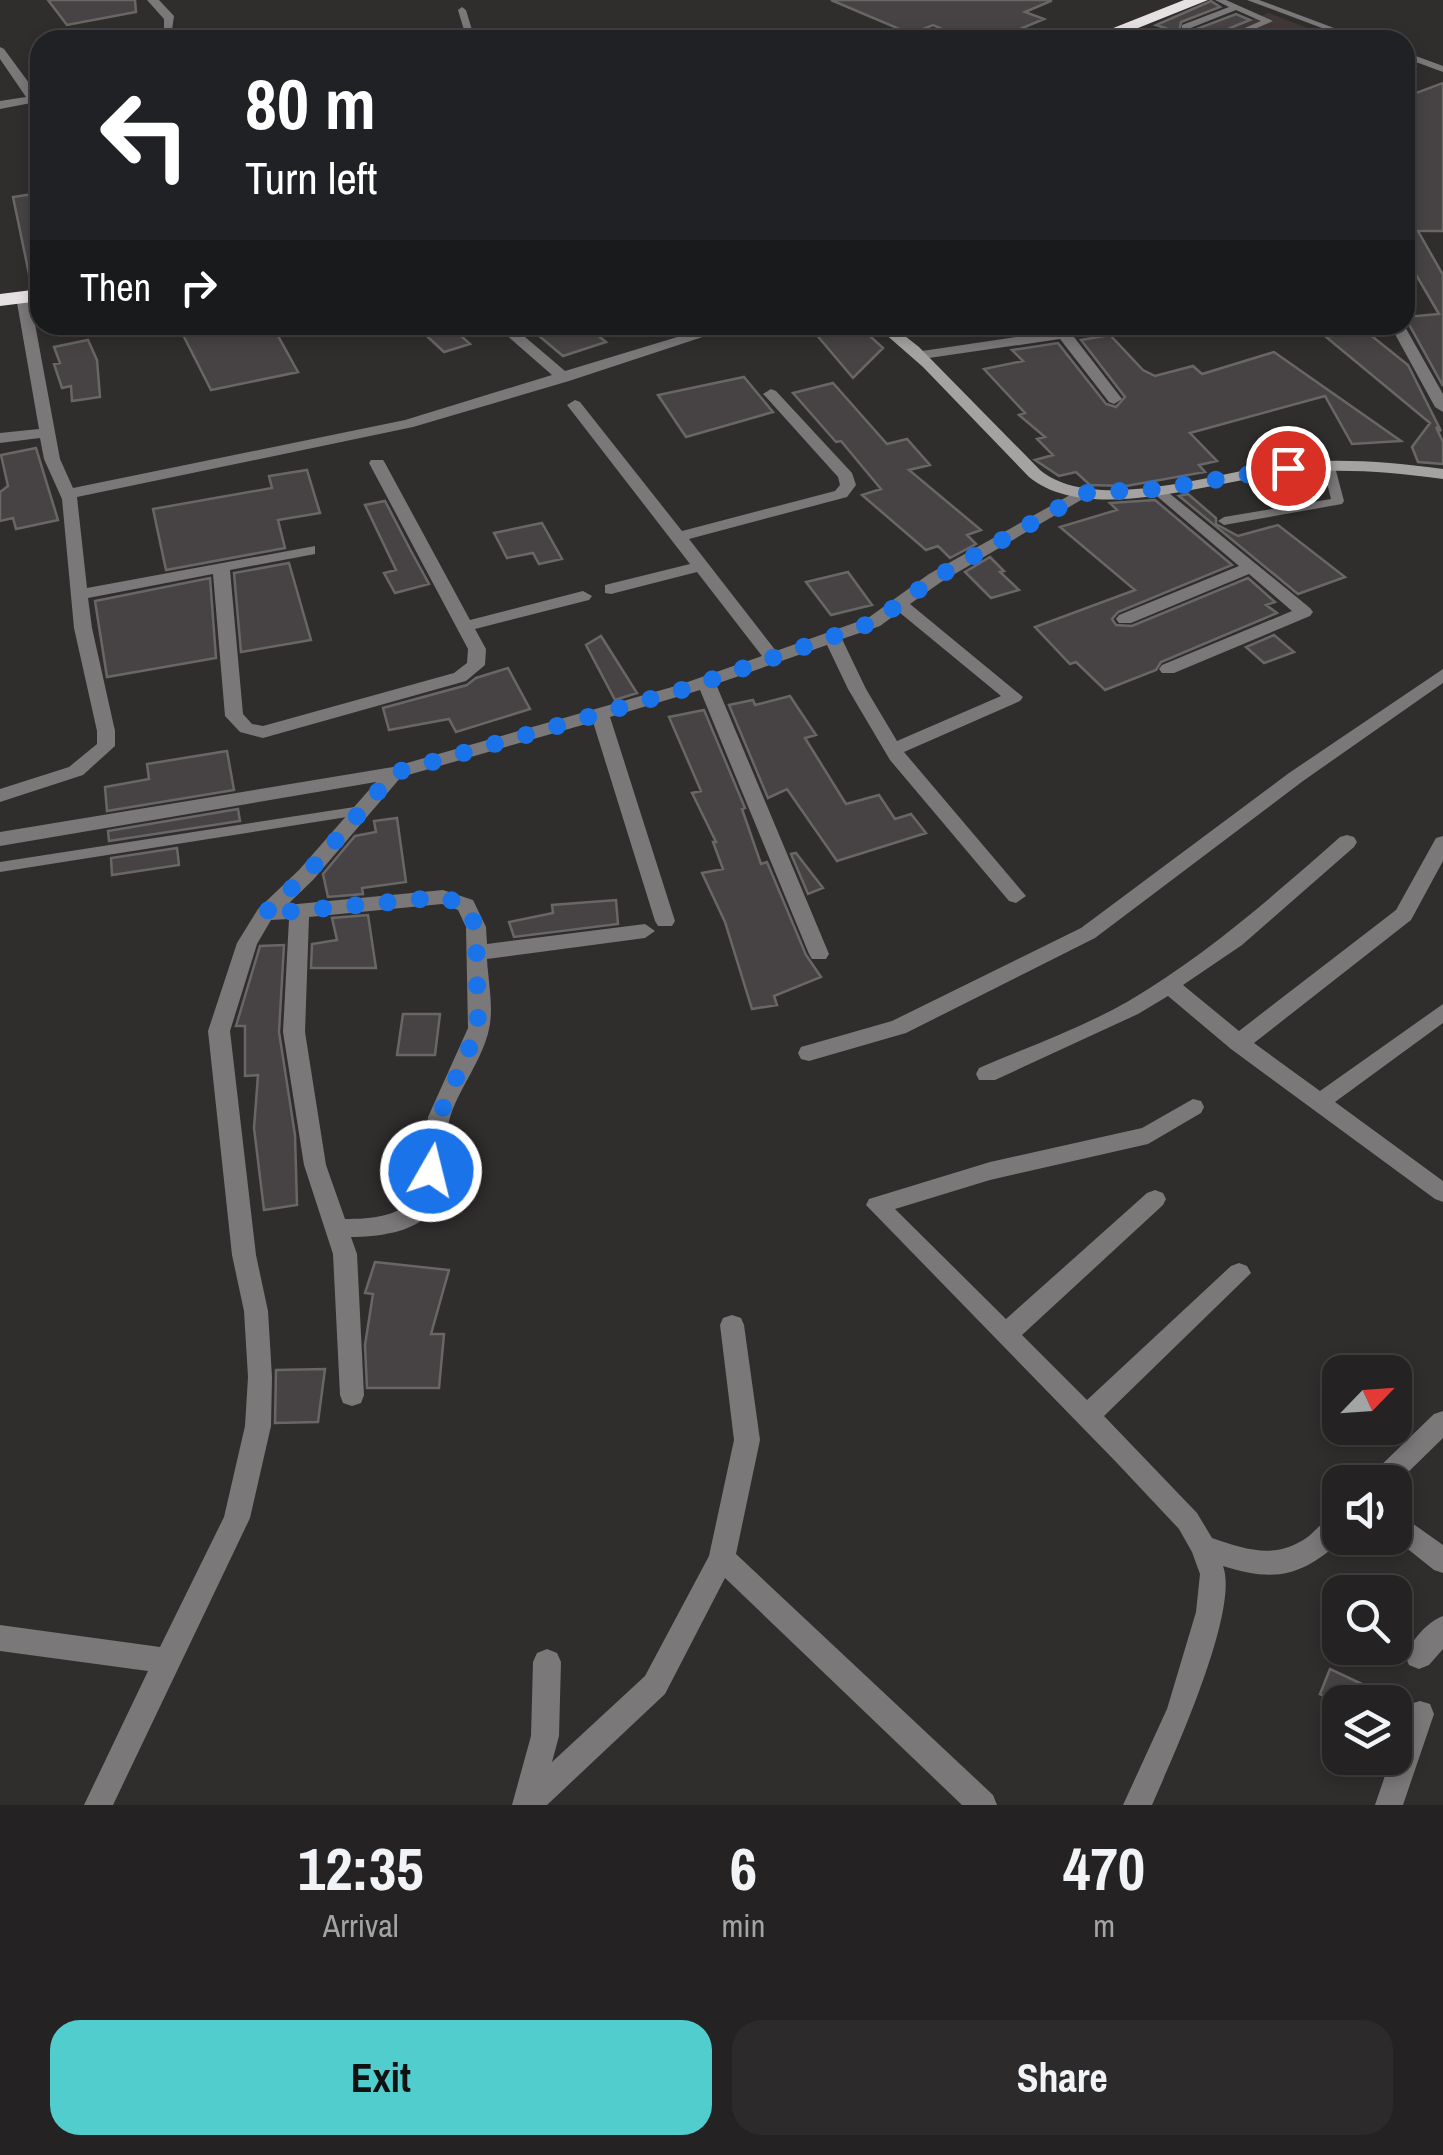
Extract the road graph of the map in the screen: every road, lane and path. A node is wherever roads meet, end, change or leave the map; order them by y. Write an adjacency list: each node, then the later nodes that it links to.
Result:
1 (154, 0): 8 (street)
2 (1200, 0): 10 (highway)
3 (1219, 0): 5 (lane)
4 (1251, 0): 12 (lane)
5 (1237, 7): 7 (lane); 11 (lane)
6 (462, 10): 9 (lane)
7 (1185, 27)
8 (168, 28)
9 (468, 30)
10 (1125, 30)
11 (1247, 30)
12 (1334, 30)
13 (0, 51): 16 (street)
14 (1415, 59): 15 (lane)
15 (1443, 69)
16 (17, 74): 17 (street); 18 (street)
17 (0, 78)
18 (30, 93)
19 (30, 103): 20 (street)
20 (0, 105)
21 (30, 296): 22 (highway)
22 (0, 300)
23 (36, 335): 36 (street)
24 (514, 335): 31 (street)
25 (700, 335): 31 (street)
26 (895, 335): 30 (street)
27 (1057, 335): 30 (street)
28 (1065, 335): 33 (street)
29 (1403, 335): 35 (street)
30 (922, 355): 42 (street)
31 (564, 378): 43 (street)
32 (770, 394): 45 (street)
33 (1114, 399)
34 (575, 405): 45 (street)
35 (1443, 406)
36 (49, 432): 37 (street); 43 (street)
37 (0, 438)
38 (378, 463): 55 (street)
39 (1329, 467): 40 (street); 41 (street); 44 (lane)
40 (1443, 474)
41 (1158, 489): 42 (street); 49 (street)
42 (1085, 493): 53 (street)
43 (68, 494): 51 (street)
44 (1224, 521)
45 (678, 537): 47 (street)
46 (310, 550): 48 (street)
47 (701, 566): 50 (street); 57 (street)
48 (221, 567): 51 (street); 55 (street)
49 (1251, 567): 54 (street); 58 (street)
50 (611, 589)
51 (81, 594): 64 (street)
52 (583, 596): 55 (street)
53 (899, 603): 56 (street); 62 (street)
54 (1125, 619)
55 (464, 626)
56 (832, 636): 57 (street); 62 (street)
57 (773, 658): 60 (street)
58 (1168, 670)
59 (1443, 675): 80 (street)
60 (706, 682): 61 (street); 76 (street)
61 (600, 715): 63 (street); 73 (street)
62 (893, 750): 70 (street)
63 (394, 773): 65 (street); 66 (street)
64 (0, 796)
65 (361, 811): 69 (lane); 72 (street)
66 (0, 839)
67 (1347, 842): 77 (street)
68 (1443, 843): 79 (street)
69 (0, 867)
70 (1016, 896)
71 (299, 912): 72 (street); 75 (street); 86 (street)
72 (264, 914): 102 (street)
73 (665, 922)
74 (645, 931): 75 (street)
75 (476, 953): 86 (street)
76 (819, 954)
77 (1169, 984): 79 (street); 81 (street)
78 (1443, 1012): 82 (street)
79 (1240, 1042): 82 (street)
80 (809, 1053)
81 (987, 1074)
82 (1320, 1102): 84 (street)
83 (1193, 1107): 89 (street)
84 (1443, 1193)
85 (1156, 1199): 89 (street)
86 (338, 1228): 90 (street)
87 (1239, 1273): 91 (street)
88 (732, 1325): 97 (street)
89 (1006, 1334): 91 (street)
90 (352, 1395)
91 (1087, 1416): 96 (street)
92 (1443, 1422): 93 (street)
93 (1399, 1465)
94 (1412, 1536): 98 (street)
95 (1322, 1542): 96 (street)
96 (1203, 1547): 107 (street)
97 (722, 1558): 103 (street); 106 (street)
98 (1443, 1561)
99 (1443, 1628): 101 (street)
100 (0, 1638): 102 (street)
101 (1419, 1656)
102 (167, 1662): 105 (street)
103 (547, 1662)
104 (1420, 1714): 108 (street)
105 (98, 1805)
106 (983, 1805)
107 (1137, 1805)
108 (1389, 1805)

